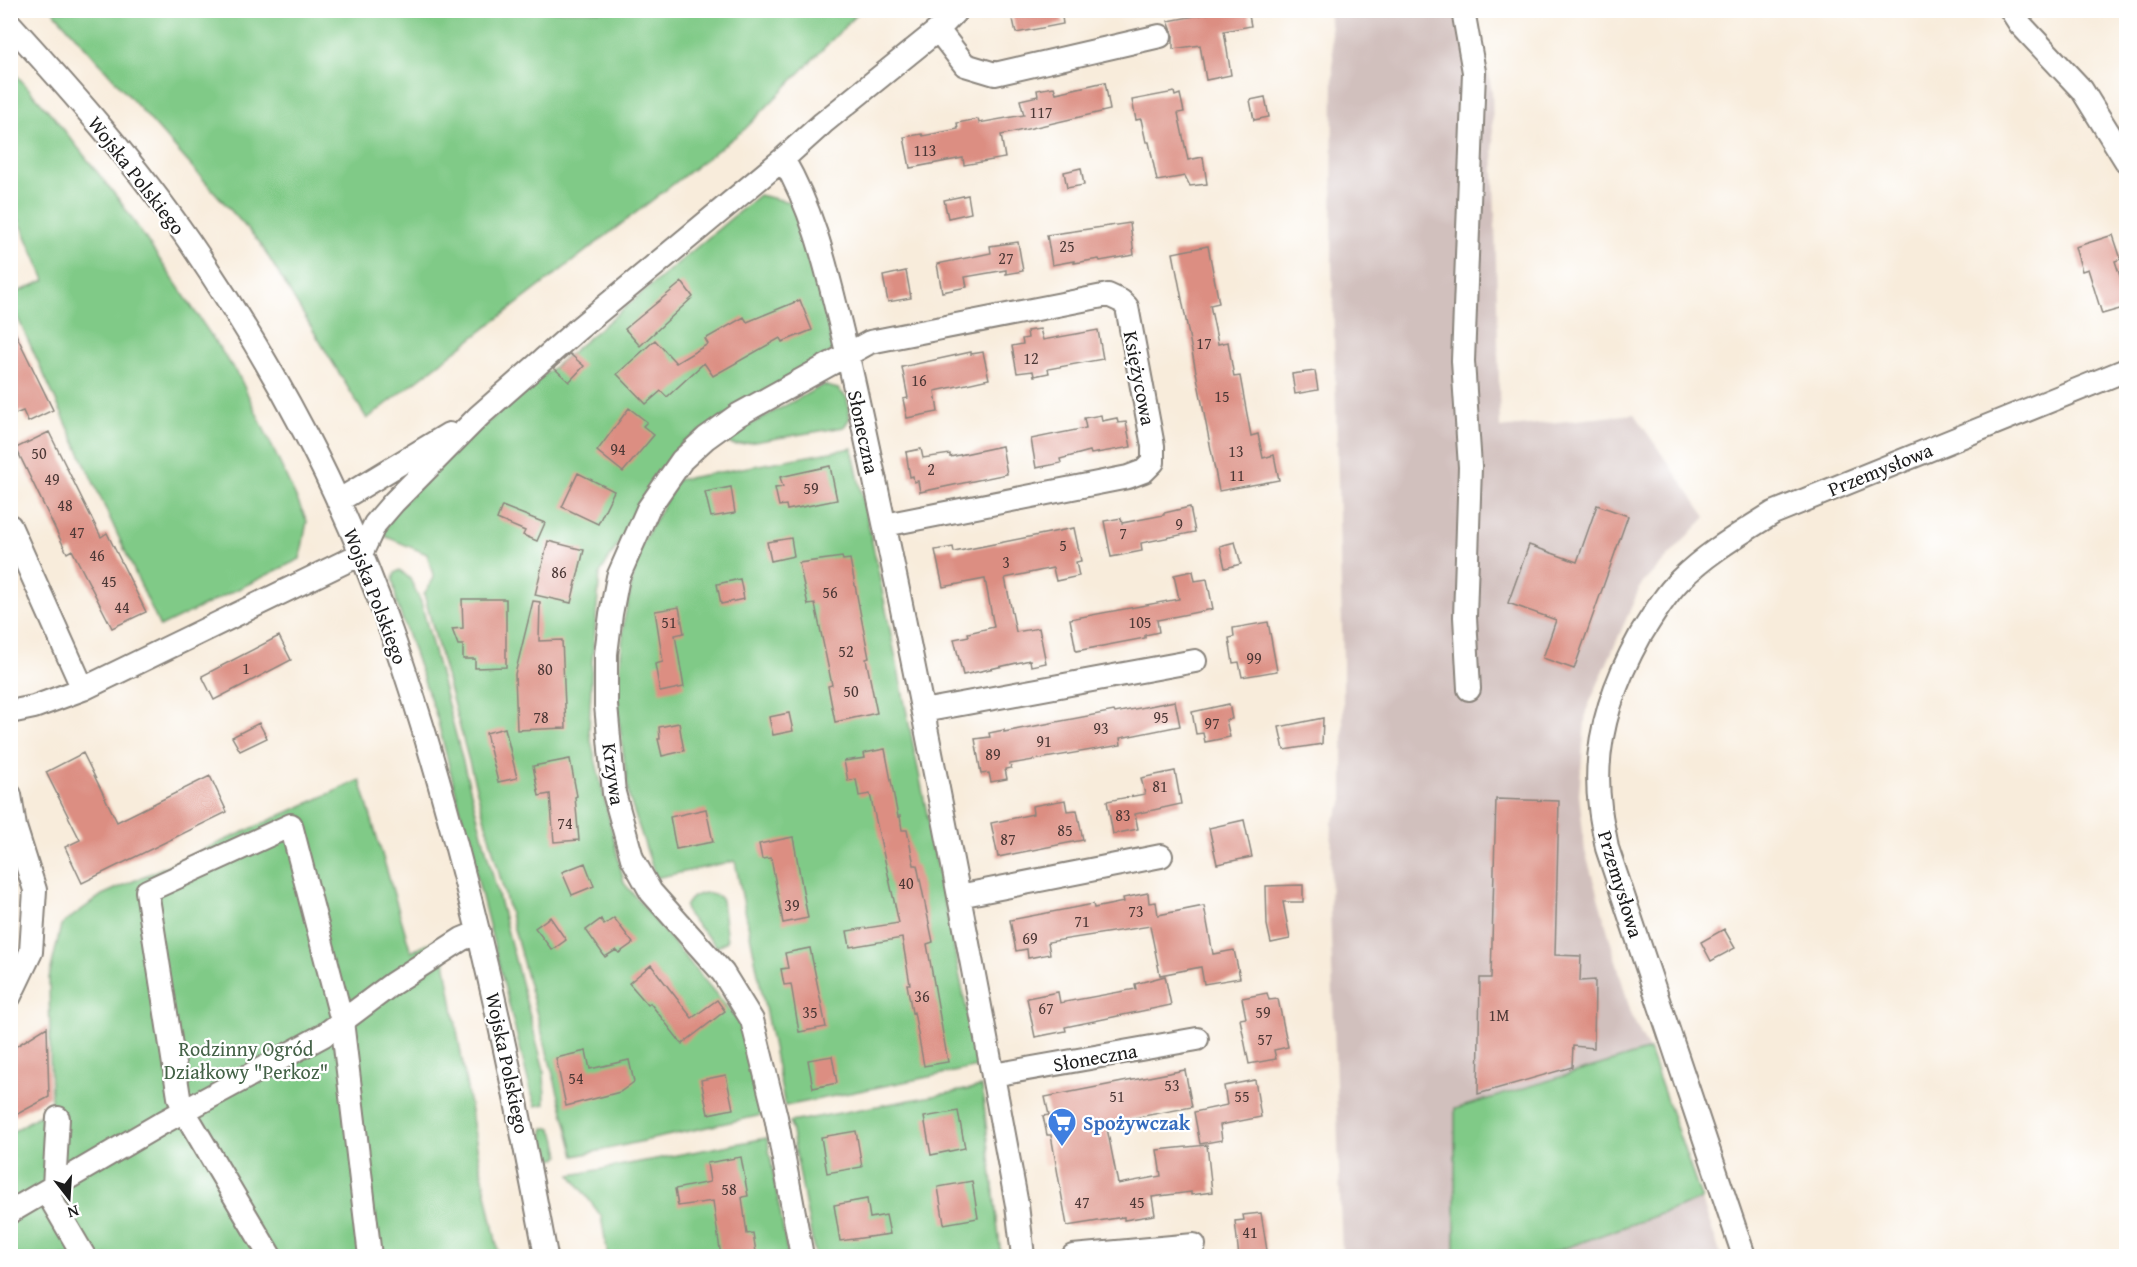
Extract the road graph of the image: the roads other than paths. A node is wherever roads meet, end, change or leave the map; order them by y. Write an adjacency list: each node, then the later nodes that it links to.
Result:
1 (957, 10): 5 (street)
2 (1463, 10): 17 (street)
3 (2011, 10): 8 (street)
4 (10, 24): 12 (street, Wojska Polskiego)
5 (939, 30): 6 (street); 7 (street)
6 (1160, 36)
7 (783, 159): 9 (street, Słoneczna); 11 (street)
8 (2127, 161)
9 (847, 353): 13 (street, Słoneczna); 13 (street, Księżycowa); 38 (street, Krzywa)
10 (2127, 370): 41 (street, Przemysłowa)
11 (479, 416): 12 (street); 15 (street)
12 (338, 501): 15 (street, Wojska Polskiego)
13 (885, 525): 19 (street, Słoneczna)
14 (10, 526): 18 (street)
15 (361, 554): 18 (street); 24 (street, Wojska Polskiego)
16 (1195, 661): 19 (street)
17 (1469, 688)
18 (83, 689): 20 (street)
19 (923, 711): 23 (street, Słoneczna)
20 (10, 712)
21 (10, 795): 25 (street)
22 (1161, 856): 23 (street)
23 (959, 896): 28 (street, Słoneczna)
24 (480, 932): 26 (street); 37 (street, Wojska Polskiego)
25 (10, 996)
26 (342, 1021): 29 (street); 29 (street); 36 (street)
27 (1197, 1039): 28 (street, Słoneczna)
28 (993, 1075): 39 (street, Słoneczna)
29 (184, 1111): 31 (street); 35 (street)
30 (58, 1118): 31 (street)
31 (50, 1189): 32 (street); 34 (street)
32 (10, 1212)
33 (1194, 1245): 40 (street)
34 (84, 1257)
35 (270, 1257)
36 (370, 1257)
37 (546, 1257)
38 (802, 1257)
39 (1023, 1257)
40 (1073, 1257)
41 (1744, 1257)

